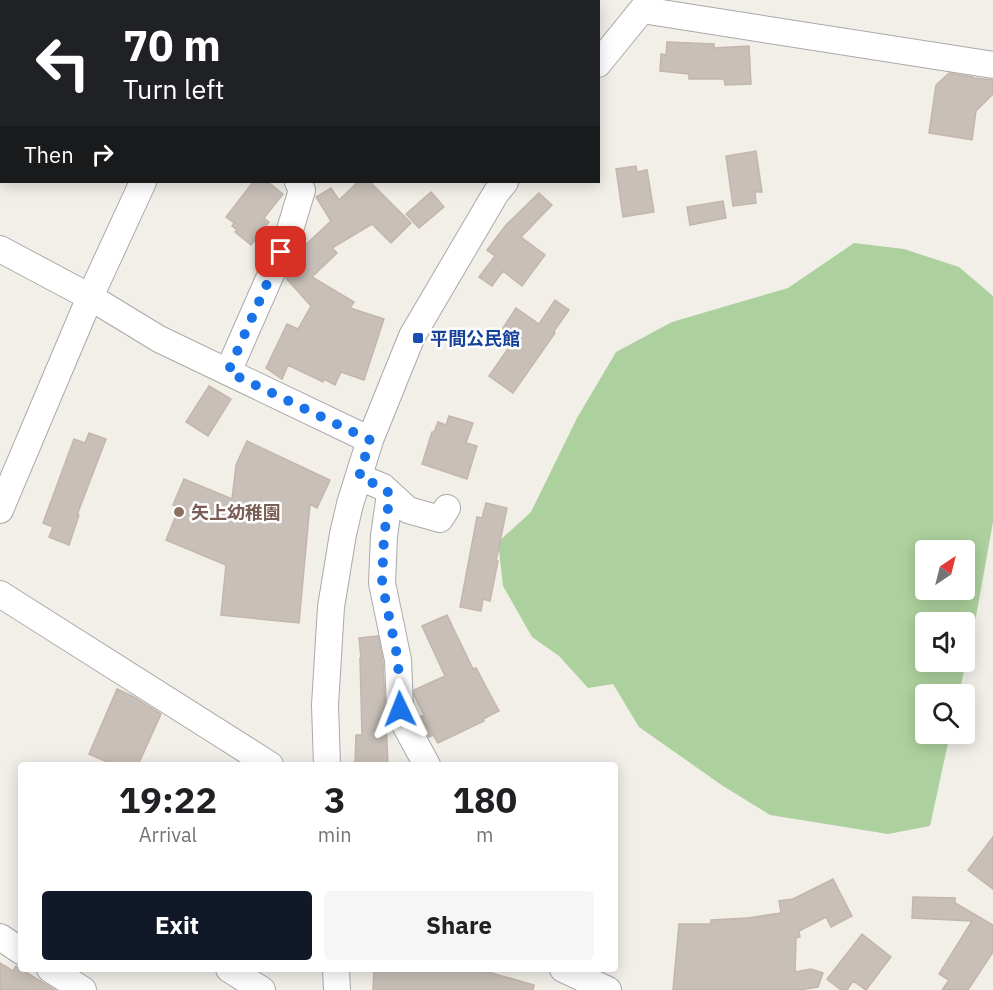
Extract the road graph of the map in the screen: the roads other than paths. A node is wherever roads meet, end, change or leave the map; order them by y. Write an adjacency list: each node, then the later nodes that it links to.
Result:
1 (646, 5): 2 (street); 3 (street)
2 (600, 62)
3 (993, 65)
4 (143, 183): 8 (street)
5 (298, 183): 9 (street)
6 (504, 183): 10 (street)
7 (2, 254): 8 (street)
8 (90, 297): 9 (street); 14 (street)
9 (228, 372): 10 (street)
10 (370, 440): 11 (street)
11 (359, 477): 12 (street); 17 (street)
12 (390, 494): 13 (street); 18 (street)
13 (447, 508)
14 (0, 510)
15 (0, 594): 16 (street)
16 (265, 762)
17 (327, 762)
18 (425, 762)
19 (0, 937): 20 (street)
20 (18, 949)
21 (55, 972): 25 (street)
22 (234, 972): 26 (street)
23 (336, 972): 27 (street)
24 (569, 972): 28 (street)
25 (83, 990)
26 (262, 990)
27 (337, 990)
28 (608, 990)

